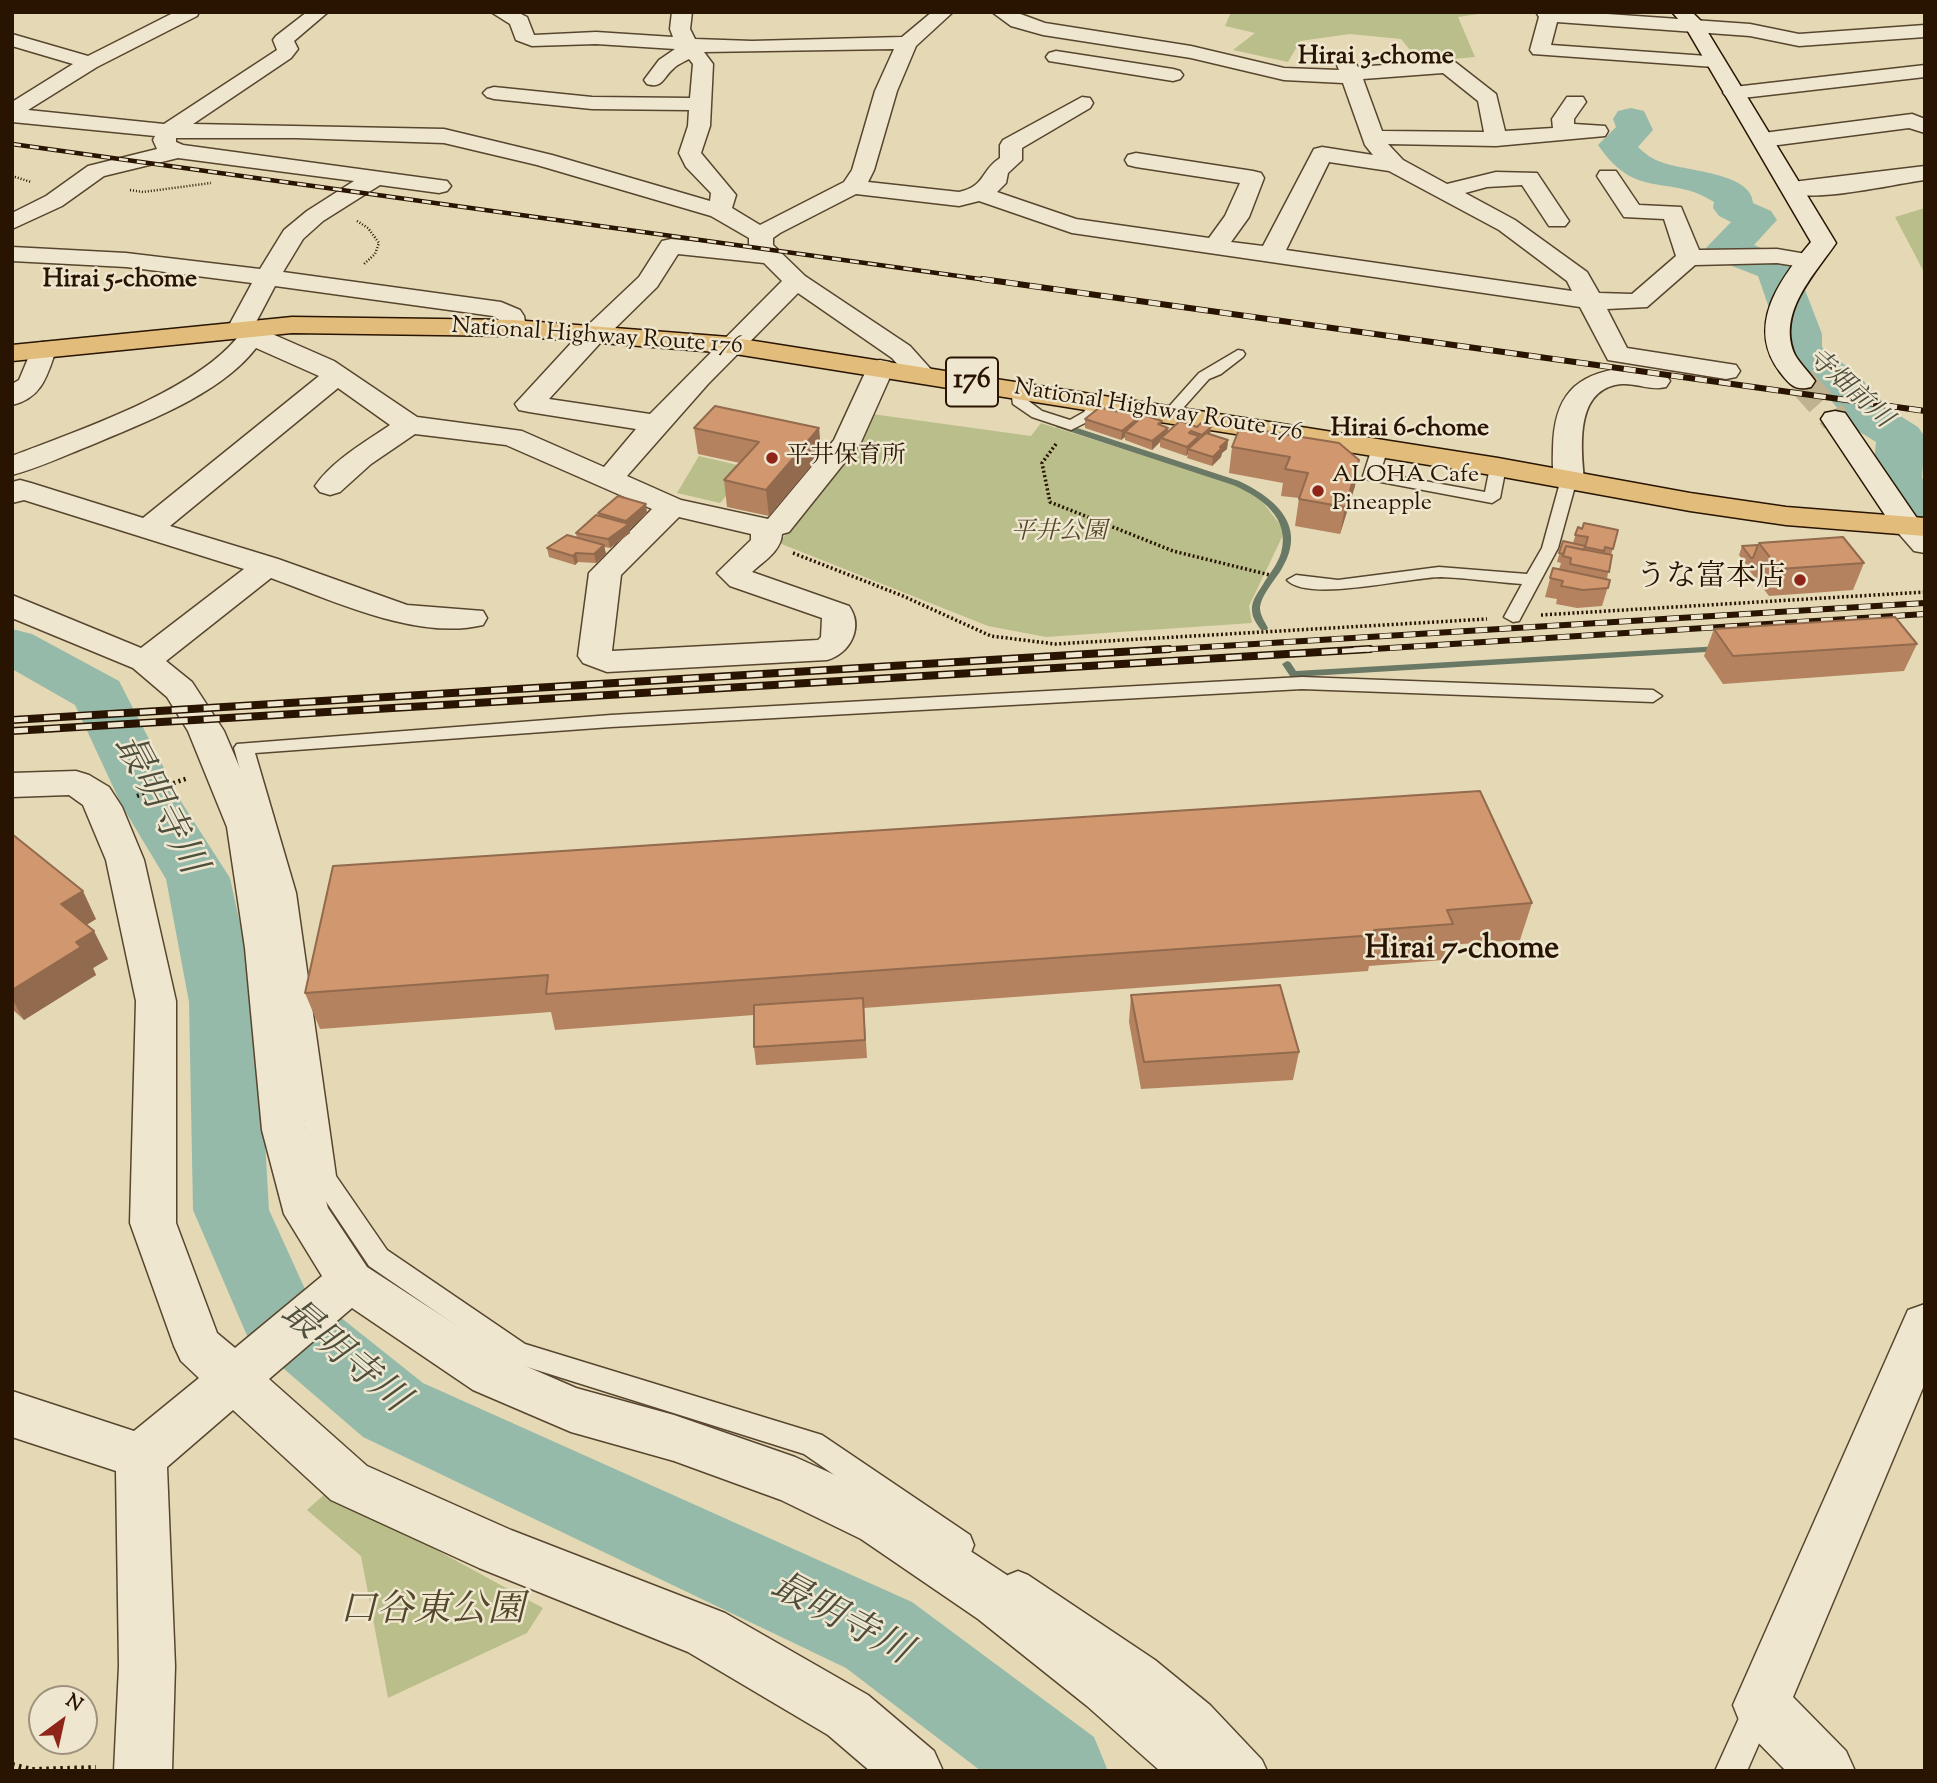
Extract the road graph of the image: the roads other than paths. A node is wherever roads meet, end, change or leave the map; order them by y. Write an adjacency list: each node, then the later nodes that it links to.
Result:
1 (190, 12): 19 (street)
2 (319, 12): 42 (street)
3 (682, 12): 15 (street)
4 (944, 12): 14 (street)
5 (1001, 12): 13 (street)
6 (1547, 14): 8 (street); 18 (street)
7 (517, 15): 12 (street)
8 (1688, 19): 10 (street); 18 (street)
9 (1925, 31): 10 (street)
10 (1902, 33): 16 (street)
11 (12, 40): 19 (street)
12 (546, 42): 15 (street); 17 (street)
13 (1037, 42): 22 (street); 24 (street)
14 (907, 43): 15 (street); 49 (street)
15 (689, 48): 25 (street); 33 (street)
16 (1925, 48)
17 (528, 59)
18 (1714, 61): 30 (street)
19 (90, 63): 34 (street)
20 (1925, 71): 30 (street)
21 (1350, 72): 22 (street); 28 (street); 39 (street)
22 (1284, 75): 26 (street)
23 (511, 76): 29 (street)
24 (1193, 78)
25 (654, 80)
26 (1242, 85)
27 (1443, 91): 28 (street)
28 (1480, 92): 40 (street)
29 (494, 93): 33 (street); 38 (street)
30 (1734, 93): 41 (street)
31 (1575, 102): 36 (street)
32 (1082, 103): 52 (street)
33 (698, 104): 53 (street)
34 (12, 113): 42 (street)
35 (1925, 127): 41 (street)
36 (1565, 131): 37 (street); 40 (street)
37 (1597, 131)
38 (444, 136): 42 (street); 47 (street); 53 (street)
39 (1373, 137): 40 (street); 44 (street)
40 (1496, 139)
41 (1763, 139): 50 (street)
42 (173, 141): 47 (street); 55 (street)
43 (1136, 160): 57 (street)
44 (1395, 165): 51 (street); 59 (street)
45 (1925, 173): 50 (street)
46 (1608, 176): 60 (street)
47 (387, 179): 48 (street); 62 (street)
48 (439, 186)
49 (853, 187): 52 (street); 56 (street)
50 (1792, 188): 61 (street)
51 (1446, 192): 54 (street); 64 (street)
52 (980, 194): 57 (street)
53 (719, 211): 56 (street)
54 (1557, 221)
55 (12, 222)
56 (767, 246): 63 (street); 67 (street)
57 (1216, 247): 59 (street)
58 (12, 254): 62 (street)
59 (1270, 255): 64 (street)
60 (1689, 258): 61 (street); 64 (street)
61 (1809, 261): 75 (street)
62 (267, 279): 65 (street); 66 (street)
63 (796, 281): 68 (street); 74 (street)
64 (1590, 301): 81 (street)
65 (513, 328): 66 (highway, National Highway Route 176 / 176); 67 (highway, National Highway Route 176 / 176)
66 (246, 332): 69 (highway, National Highway Route 176 / 176); 73 (street); 83 (street)
67 (594, 334): 68 (highway, National Highway Route 176 / 176); 79 (street)
68 (729, 345): 72 (highway, National Highway Route 176 / 176); 79 (street)
69 (43, 350): 70 (highway, National Highway Route 176 / 176); 76 (street)
70 (12, 353)
71 (1238, 354): 77 (lane)
72 (880, 368): 74 (highway, National Highway Route 176 / 176); 88 (street)
73 (336, 374): 80 (street); 86 (street)
74 (922, 374): 77 (highway, National Highway Route 176 / 176)
75 (1801, 381)
76 (12, 397)
77 (1170, 414): 81 (highway, National Highway Route 176 / 176)
78 (1835, 419): 87 (street)
79 (653, 423): 82 (street)
80 (409, 425): 82 (street); 84 (street)
81 (1569, 479): 87 (highway, National Highway Route 176 / 176); 91 (lane)
82 (608, 481): 85 (street)
83 (14, 484): 86 (street)
84 (330, 486)
85 (672, 507): 88 (street); 88 (street)
86 (148, 529): 89 (street)
87 (1919, 533)
88 (767, 535)
89 (267, 566): 94 (street); 95 (street)
90 (1296, 580): 91 (lane)
91 (1532, 580): 93 (lane)
92 (12, 605): 95 (street)
93 (1513, 617)
94 (471, 618)
95 (145, 661): 98 (street)
96 (1653, 696): 103 (lane)
97 (12, 785): 100 (street)
98 (338, 1292): 100 (street); 108 (street)
99 (1925, 1325): 105 (street)
100 (241, 1374): 102 (street); 107 (street)
101 (12, 1414): 102 (street)
102 (141, 1457): 106 (street)
103 (972, 1553)
104 (995, 1569): 109 (lane)
105 (1761, 1705): 110 (lane); 111 (street)
106 (143, 1769)
107 (914, 1771)
108 (1203, 1771)
109 (1251, 1771)
110 (1731, 1771)
111 (1826, 1771)

